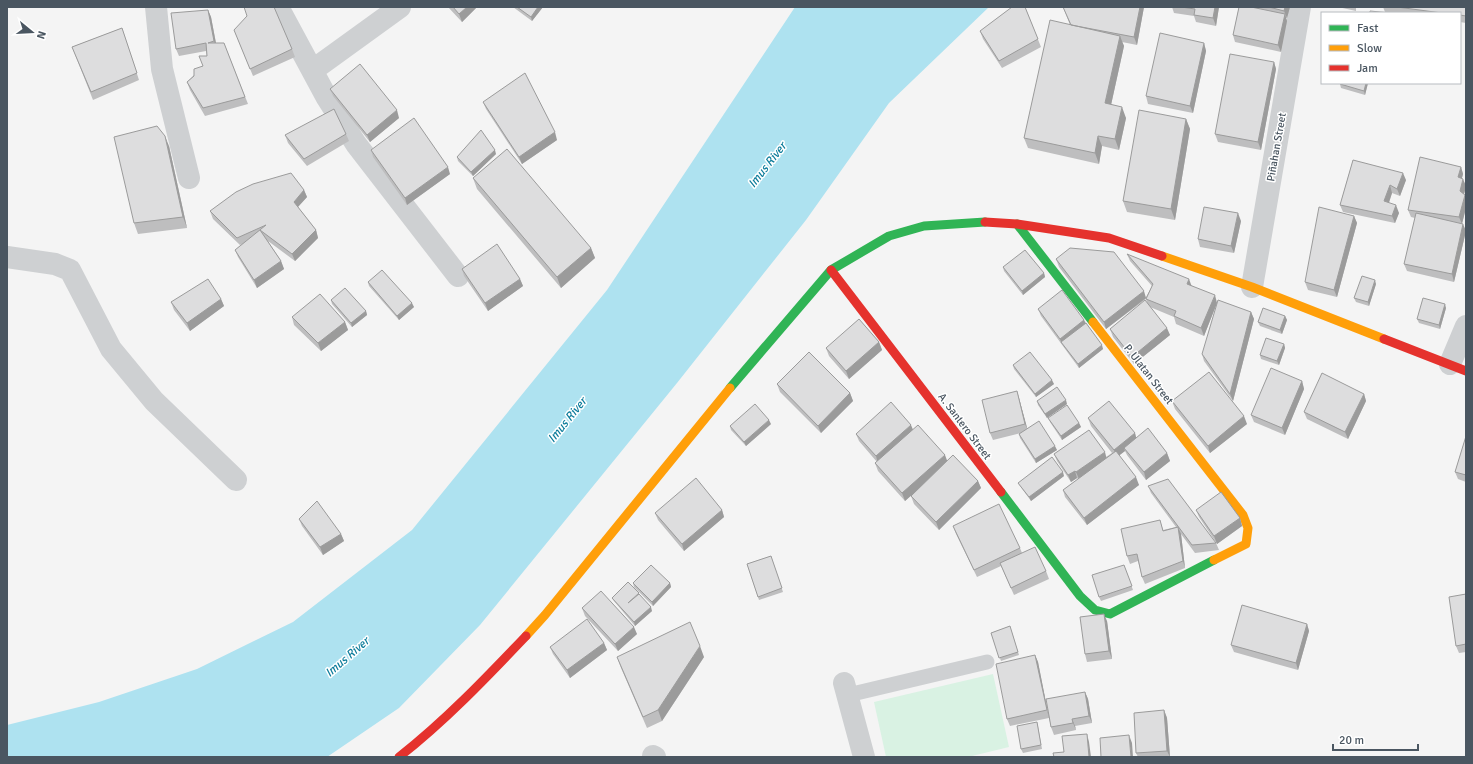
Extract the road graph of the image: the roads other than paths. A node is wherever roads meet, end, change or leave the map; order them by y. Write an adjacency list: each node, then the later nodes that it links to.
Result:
1 (156, 7): 6 (street)
2 (278, 7): 5 (street)
3 (400, 7): 5 (street)
4 (1300, 7): 11 (street, Piñahan Street)
5 (313, 70): 10 (street)
6 (189, 178)
7 (1018, 224): 9 (main road); 11 (main road); 15 (main road, P. Ulatan Street)
8 (7, 257): 14 (street)
9 (831, 270): 15 (main road, A. Santero Street); 18 (main road)
10 (458, 276)
11 (1252, 287): 13 (main road)
12 (1466, 326): 13 (street)
13 (1458, 367)
14 (236, 480)
15 (1246, 544)
16 (986, 662): 17 (lane)
17 (846, 689): 19 (street)
18 (399, 757)
19 (864, 757)

